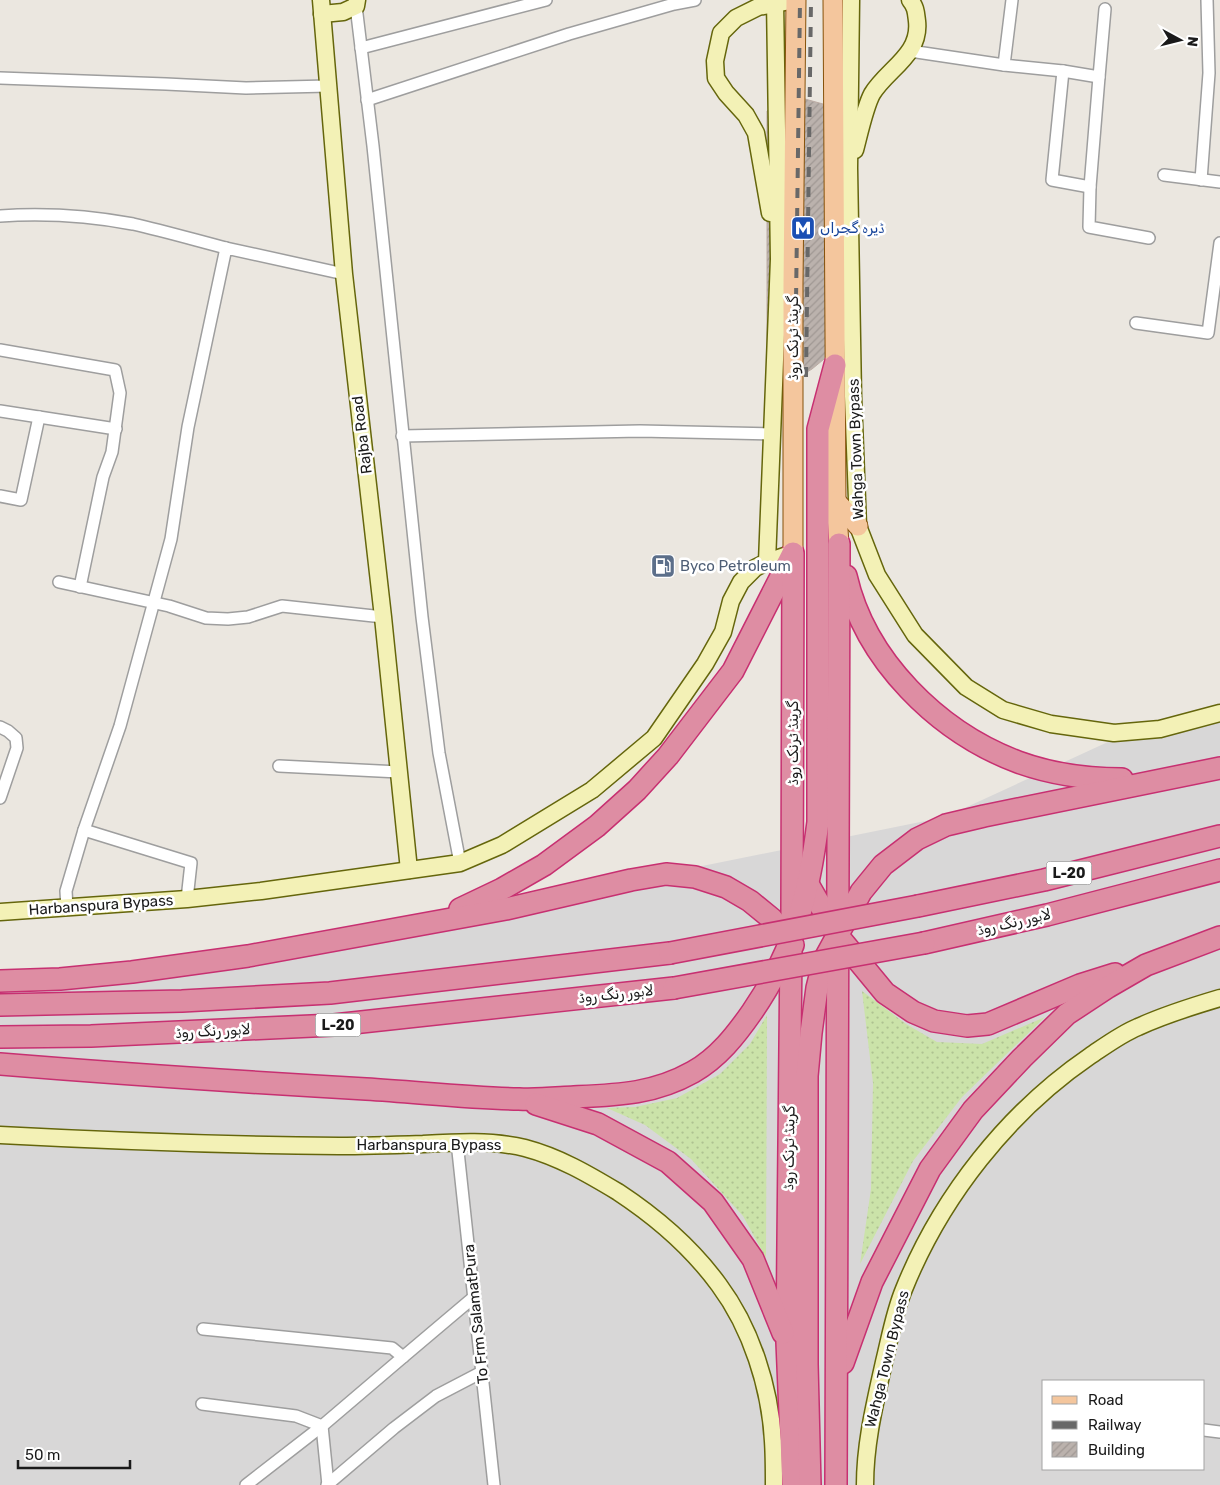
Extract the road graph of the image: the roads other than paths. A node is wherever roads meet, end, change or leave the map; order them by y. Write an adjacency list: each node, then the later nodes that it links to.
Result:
1 (546, 0): 12 (street)
2 (695, 0): 19 (street)
3 (833, 0): 33 (main road)
4 (851, 0): 20 (street, Wahga Town Bypass)
5 (910, 0): 13 (street)
6 (1012, 0): 14 (street)
7 (1207, 0): 22 (street)
8 (784, 1): 29 (street); 29 (street); 43 (main road, گرینڈ ٹرنک روڈ)
9 (356, 3): 10 (street); 12 (street)
10 (322, 7): 18 (street, Rajba Road)
11 (1105, 9): 16 (street)
12 (361, 48): 19 (street)
13 (910, 51): 14 (street); 20 (street)
14 (1004, 66): 15 (street)
15 (1063, 71): 16 (street); 24 (street)
16 (1099, 77): 24 (street)
17 (0, 78): 18 (street)
18 (328, 86): 30 (street, Rajba Road)
19 (367, 100): 38 (street)
20 (849, 168): 41 (street, Wahga Town Bypass)
21 (1164, 174): 22 (street)
22 (1201, 180): 23 (street)
23 (1220, 182)
24 (1090, 187): 26 (street)
25 (0, 216): 28 (street)
26 (1149, 238)
27 (1220, 243): 31 (street)
28 (226, 248): 30 (street); 47 (street)
29 (779, 259): 37 (street)
30 (344, 274): 48 (street, Rajba Road)
31 (1136, 323)
32 (0, 350): 36 (street)
33 (836, 365): 40 (main road); 62 (highway)
34 (0, 411): 35 (street)
35 (39, 417): 36 (street); 39 (street)
36 (116, 429): 46 (street)
37 (772, 434): 38 (street); 44 (street)
38 (402, 436): 59 (street)
39 (0, 496)
40 (836, 500): 41 (main road); 42 (main road)
41 (858, 526): 49 (street, Wahga Town Bypass)
42 (839, 544): 54 (highway); 67 (highway)
43 (793, 553): 44 (street, Harbanspura Bypass); 58 (highway, گرینڈ ٹرنک روڈ); 66 (highway)
44 (767, 562): 59 (street, Harbanspura Bypass)
45 (58, 582): 46 (street)
46 (80, 587): 47 (street)
47 (154, 603): 48 (street); 56 (street)
48 (383, 617): 53 (street, Rajba Road)
49 (1220, 714)
50 (0, 727): 55 (street)
51 (279, 766): 53 (street)
52 (1220, 768): 54 (highway)
53 (399, 772): 60 (street, Rajba Road)
54 (1156, 780): 67 (highway)
55 (0, 798)
56 (84, 830): 63 (street); 64 (street)
57 (1220, 836): 74 (highway, لاہور رنگ روڈ / L-20, bridge)
58 (793, 848): 62 (highway); 69 (highway, گرینڈ ٹرنک روڈ)
59 (460, 863): 60 (street, Harbanspura Bypass)
60 (409, 870): 63 (street, Harbanspura Bypass)
61 (1220, 870): 75 (highway, لاہور رنگ روڈ / L-20, bridge)
62 (808, 885): 67 (highway); 69 (highway)
63 (187, 898): 64 (street, Harbanspura Bypass)
64 (67, 908): 65 (street, Harbanspura Bypass)
65 (0, 912)
66 (438, 920): 69 (highway); 71 (highway)
67 (838, 936): 70 (highway); 72 (highway); 76 (highway)
68 (1220, 937): 70 (highway)
69 (791, 942): 72 (highway); 78 (highway); 83 (highway, گرینڈ ٹرنک روڈ)
70 (1146, 964): 86 (highway)
71 (0, 981)
72 (817, 988): 76 (highway); 96 (highway)
73 (1220, 998): 98 (street, Wahga Town Bypass)
74 (0, 1005)
75 (0, 1037)
76 (836, 1037): 86 (highway)
77 (0, 1064): 78 (highway)
78 (520, 1099): 83 (highway)
79 (0, 1135): 80 (street, Harbanspura Bypass)
80 (458, 1142): 81 (street, To Frm SalamatPura); 94 (street, Harbanspura Bypass)
81 (474, 1297): 84 (street); 85 (street, To Frm SalamatPura)
82 (203, 1329): 84 (street)
83 (787, 1342): 95 (highway, گرینڈ ٹرنک روڈ)
84 (403, 1357): 88 (street)
85 (482, 1372): 92 (street); 93 (street, To Frm SalamatPura)
86 (837, 1386): 97 (highway)
87 (202, 1404): 88 (street)
88 (322, 1426): 91 (street); 92 (street)
89 (1205, 1430): 90 (street)
90 (1220, 1432)
91 (246, 1485)
92 (327, 1485)
93 (494, 1485)
94 (774, 1485)
95 (793, 1485)
96 (810, 1485)
97 (836, 1485)
98 (865, 1485)

